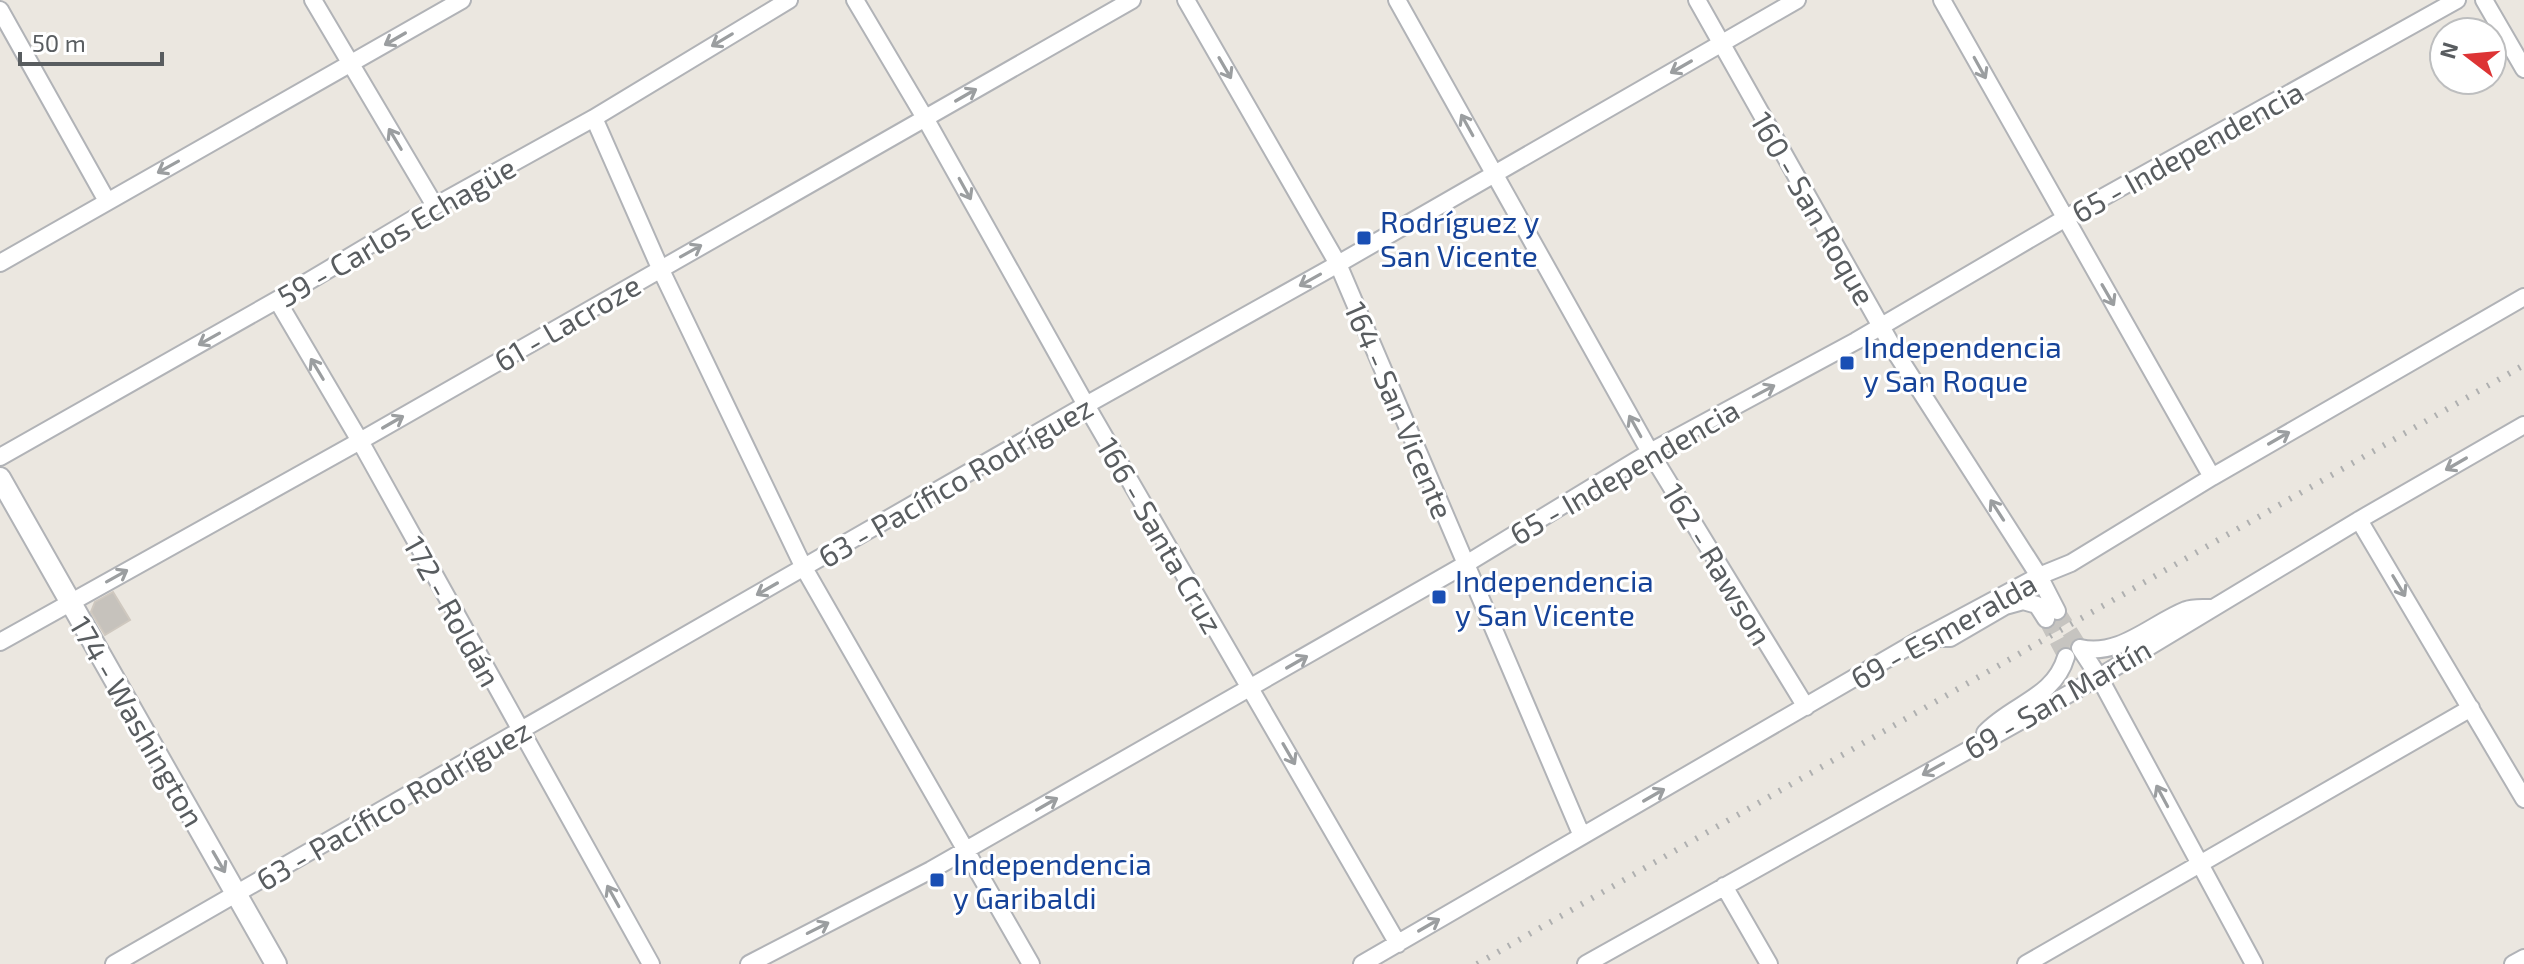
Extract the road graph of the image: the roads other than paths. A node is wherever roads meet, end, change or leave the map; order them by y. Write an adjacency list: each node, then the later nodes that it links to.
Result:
1 (313, 0): 15 (street)
2 (462, 0): 15 (street, one-way to 15)
3 (789, 0): 17 (street, 59 - Carlos Echagüe, one-way to 17)
4 (855, 0): 18 (street, 166 - Santa Cruz)
5 (1132, 0): 18 (street, 61 - Lacroze, one-way to 5)
6 (1186, 0): 24 (street, 164 - San Vicente, one-way to 24)
7 (1397, 0): 19 (street, 162 - Rawson, one-way to 7)
8 (1697, 0): 14 (street, 160 - San Roque)
9 (1797, 0): 14 (street, 63 - Pacífico Rodríguez)
10 (1942, 0): 22 (street, one-way to 22)
11 (2457, 0): 22 (street, 65 - Independencia)
12 (2484, 0): 16 (street)
13 (0, 10): 20 (street)
14 (1721, 44): 19 (street, 63 - Pacífico Rodríguez, one-way to 19); 28 (street, 160 - San Roque)
15 (350, 65): 20 (street, one-way to 20); 21 (street, one-way to 15)
16 (2524, 69)
17 (594, 118): 21 (street, 59 - Carlos Echagüe); 25 (street)
18 (925, 118): 25 (street, 61 - Lacroze, one-way to 18); 29 (street, 166 - Santa Cruz, one-way to 29)
19 (1494, 173): 24 (street, 63 - Pacífico Rodríguez); 32 (street, 162 - Rawson, one-way to 19)
20 (107, 201): 23 (street)
21 (435, 206): 27 (street, 59 - Carlos Echagüe)
22 (2064, 219): 28 (street, 65 - Independencia); 34 (street, one-way to 34)
23 (0, 263)
24 (1338, 264): 29 (street, 63 - Pacífico Rodríguez, one-way to 29); 37 (street, 164 - San Vicente)
25 (660, 268): 31 (street, 61 - Lacroze, one-way to 25); 38 (street)
26 (2524, 297): 34 (street, 69 - Esmeralda, one-way to 26)
27 (277, 300): 31 (street, 172 - Roldán, one-way to 27); 33 (street, 59 - Carlos Echagüe, one-way to 33)
28 (1882, 327): 32 (street, 65 - Independencia, one-way to 28); 39 (street, 160 - San Roque, one-way to 28)
29 (1086, 405): 38 (street, 63 - Pacífico Rodríguez); 46 (street, 166 - Santa Cruz)
30 (2524, 425): 36 (street, 69 - San Martín, one-way to 36)
31 (360, 441): 40 (street, 61 - Lacroze, one-way to 31); 49 (street, 172 - Roldán)
32 (1650, 452): 37 (street, 65 - Independencia); 47 (street, 162 - Rawson)
33 (0, 457)
34 (2212, 477): 39 (street, 69 - Esmeralda)
35 (0, 478): 40 (street, 174 - Washington)
36 (2359, 520): 41 (street, 69 - San Martín); 48 (street, one-way to 48)
37 (1466, 564): 46 (street, 65 - Independencia, one-way to 37); 52 (street, 164 - San Vicente)
38 (804, 568): 49 (street, 63 - Pacífico Rodríguez, one-way to 49); 53 (street)
39 (2039, 576): 42 (street, 69 - Esmeralda); 42 (street, 160 - San Roque)
40 (70, 603): 43 (street, 61 - Lacroze); 56 (street, 174 - Washington, one-way to 56)
41 (2213, 608): 44 (street); 45 (street, 69 - San Martín)
42 (1923, 638): 47 (street, 69 - Esmeralda)
43 (0, 642)
44 (2073, 652): 45 (street); 50 (street)
45 (2099, 677): 50 (street, 69 - San Martín); 54 (street, one-way to 45)
46 (1251, 688): 53 (street, 65 - Independencia, one-way to 46); 57 (street, 166 - Santa Cruz, one-way to 57)
47 (1806, 707): 52 (street, 69 - Esmeralda, one-way to 47)
48 (2471, 708): 51 (street); 54 (street)
49 (519, 730): 56 (street, 63 - Pacífico Rodríguez); 61 (street, 172 - Roldán, one-way to 49)
50 (1973, 747): 55 (street, 69 - San Martín, one-way to 55)
51 (2524, 799)
52 (1582, 836): 57 (street, 69 - Esmeralda, one-way to 52)
53 (965, 851): 62 (street, 65 - Independencia, one-way to 53); 63 (street)
54 (2199, 865): 67 (street); 68 (street)
55 (1724, 886): 65 (street, 69 - San Martín); 66 (street)
56 (237, 894): 59 (street, 63 - Pacífico Rodríguez); 60 (street, 174 - Washington)
57 (1398, 944): 64 (street, 69 - Esmeralda)
58 (2524, 958): 69 (street)
59 (114, 964)
60 (276, 964)
61 (651, 964)
62 (749, 964)
63 (1031, 964)
64 (1362, 964)
65 (1586, 964)
66 (1769, 964)
67 (2026, 964)
68 (2254, 964)
69 (2513, 964)

